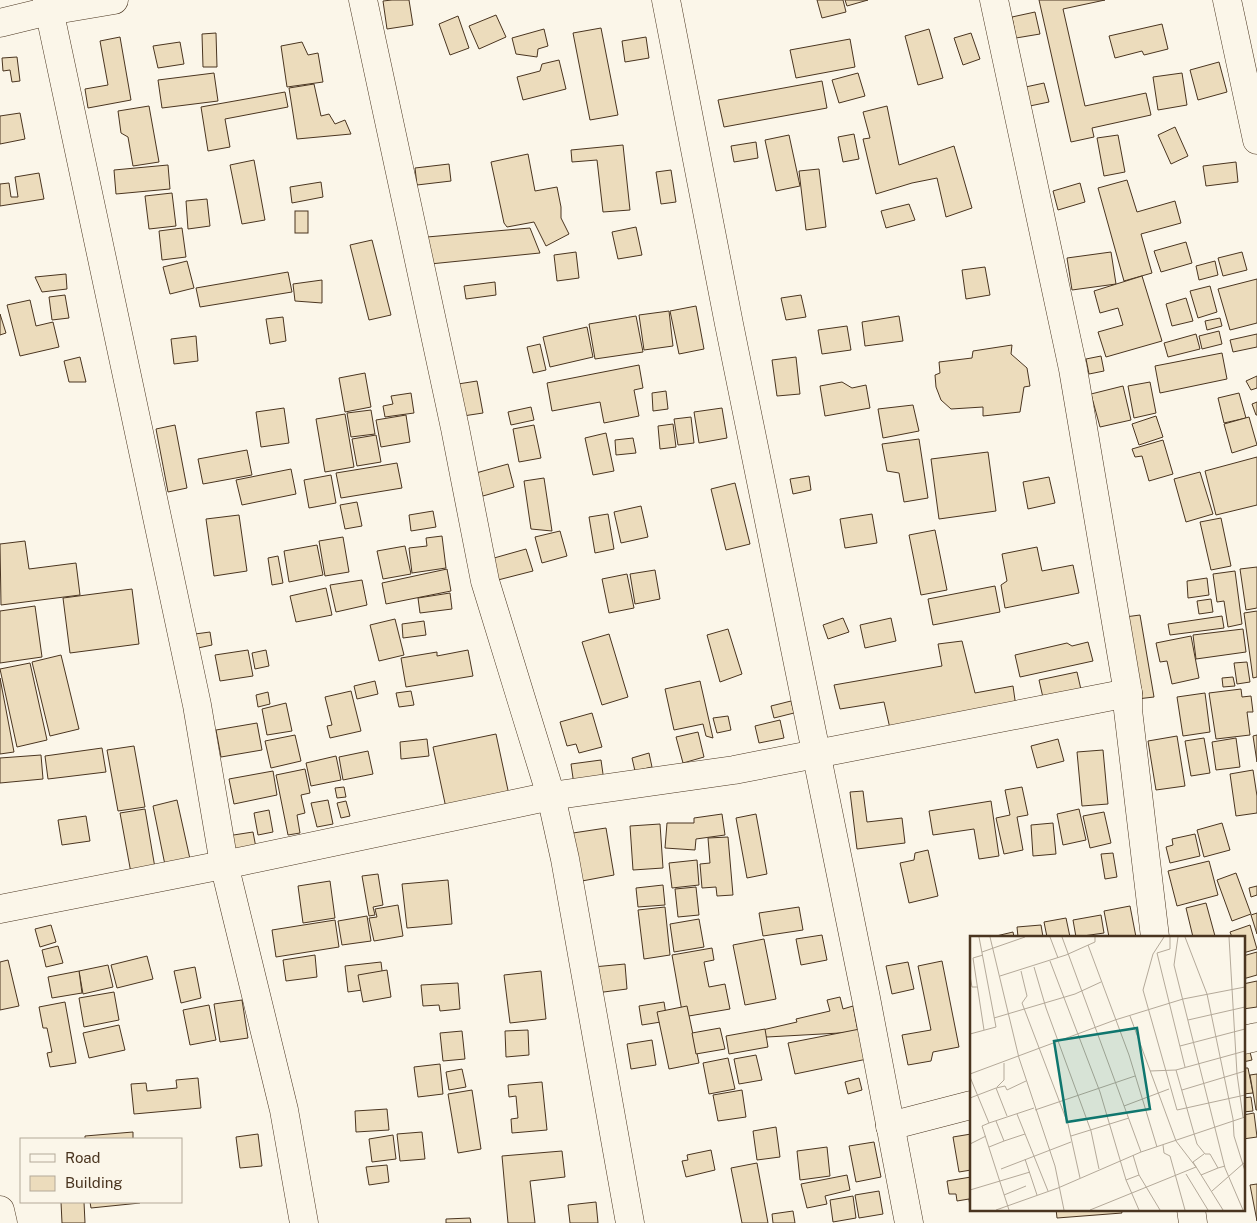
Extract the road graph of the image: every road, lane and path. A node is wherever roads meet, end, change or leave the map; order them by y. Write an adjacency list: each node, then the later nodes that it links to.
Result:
1 (114, 0): 6 (street)
2 (363, 0): 11 (street)
3 (666, 0): 10 (street)
4 (994, 0): 9 (street)
5 (1227, 0): 8 (street)
6 (48, 5): 7 (street); 12 (street)
7 (0, 23)
8 (1257, 140)
9 (1128, 693): 10 (street); 14 (street)
10 (817, 755): 11 (street); 18 (street)
11 (551, 796): 12 (street); 23 (street)
12 (224, 864): 13 (street); 22 (street)
13 (0, 909)
14 (1155, 936)
15 (1257, 1037): 16 (street)
16 (1244, 1040)
17 (970, 1105): 18 (street)
18 (890, 1126): 24 (street)
19 (0, 1210): 21 (street)
20 (1191, 1210): 25 (street)
21 (3, 1223)
22 (304, 1223)
23 (630, 1223)
24 (909, 1223)
25 (1193, 1223)

